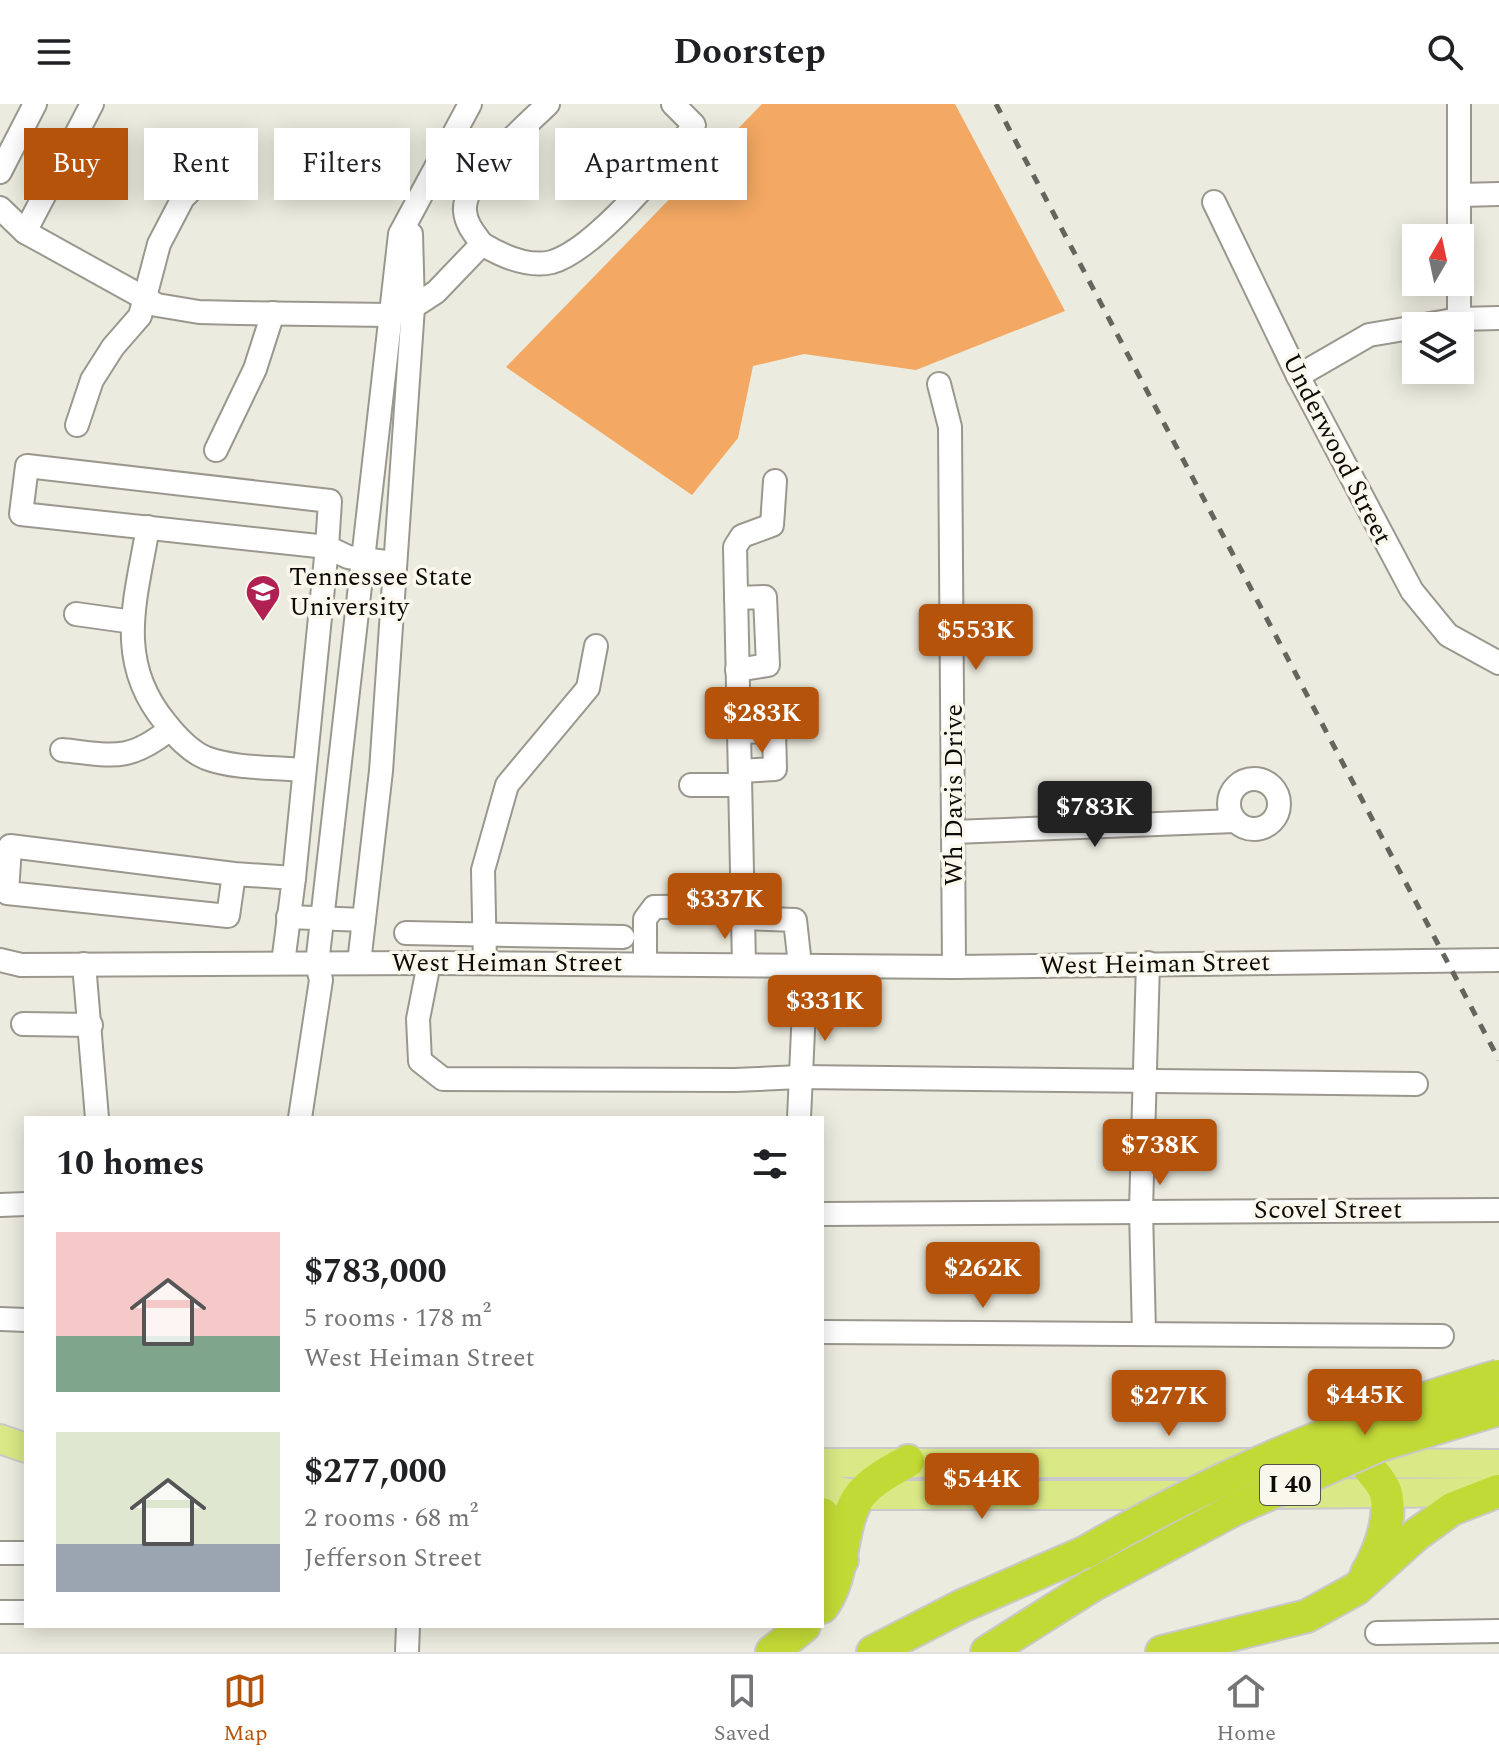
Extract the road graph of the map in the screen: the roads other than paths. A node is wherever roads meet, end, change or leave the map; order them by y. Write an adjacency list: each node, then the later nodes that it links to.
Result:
1 (35, 104): 7 (street)
2 (92, 104): 14 (street)
3 (470, 104): 13 (street)
4 (548, 104): 15 (street)
5 (673, 104): 15 (street)
6 (1459, 104): 9 (street)
7 (0, 172)
8 (1499, 194): 9 (street)
9 (1461, 195): 18 (street)
10 (182, 200): 16 (street)
11 (1214, 202): 24 (street, Underwood Street)
12 (0, 208): 14 (street)
13 (408, 221): 17 (street); 20 (street)
14 (25, 232): 16 (street)
15 (482, 244): 17 (street)
16 (147, 300): 19 (street); 26 (street)
17 (413, 307): 20 (street); 32 (street)
18 (1459, 312)
19 (273, 313): 20 (street); 27 (street)
20 (391, 315): 31 (street)
21 (1499, 318): 22 (street)
22 (1474, 319)
23 (1402, 329): 24 (street)
24 (1298, 376): 37 (street, Underwood Street)
25 (939, 384): 46 (street, Wh Davis Drive)
26 (77, 425)
27 (216, 450)
28 (775, 481): 33 (street)
29 (148, 527): 30 (street); 30 (street); 35 (street)
30 (327, 547): 31 (street); 42 (street)
31 (361, 559): 32 (street); 51 (street)
32 (393, 563): 52 (street)
33 (736, 598): 38 (street); 38 (street)
34 (76, 614): 35 (street)
35 (133, 622): 39 (street)
36 (596, 646): 54 (street)
37 (1499, 663)
38 (737, 670): 40 (street)
39 (170, 729): 41 (street); 42 (street)
40 (739, 732): 43 (street); 43 (street)
41 (62, 750)
42 (304, 770): 48 (street)
43 (740, 778): 44 (street); 49 (street)
44 (691, 785)
45 (1235, 821): 46 (street)
46 (954, 832): 68 (street, Wh Davis Drive)
47 (234, 874): 47 (street); 48 (street)
48 (294, 878): 50 (street)
49 (743, 912): 65 (street); 66 (street); 67 (street)
50 (288, 917): 51 (street); 58 (street)
51 (322, 920): 52 (street); 64 (street)
52 (364, 920): 59 (street)
53 (406, 933): 54 (street)
54 (484, 935): 55 (street); 61 (street)
55 (623, 937)
56 (0, 960): 63 (street, West Heiman Street)
57 (1499, 960): 62 (street, West Heiman Street)
58 (283, 963): 63 (street, West Heiman Street); 64 (street, West Heiman Street)
59 (359, 963): 60 (street, West Heiman Street); 64 (street, West Heiman Street)
60 (429, 963): 61 (street, West Heiman Street); 71 (street)
61 (485, 963): 65 (street, West Heiman Street)
62 (1148, 963): 68 (street, West Heiman Street); 72 (street)
63 (84, 964): 70 (street)
64 (317, 964): 75 (street)
65 (645, 964): 66 (street, West Heiman Street)
66 (744, 964): 67 (street, West Heiman Street)
67 (803, 965): 68 (street, West Heiman Street); 71 (street)
68 (954, 967)
69 (23, 1024): 70 (street)
70 (91, 1025): 74 (street)
71 (800, 1077): 72 (street); 76 (street)
72 (1145, 1081): 73 (street); 79 (street)
73 (1416, 1084)
74 (97, 1116)
75 (300, 1116)
76 (799, 1116)
77 (24, 1204): 78 (street)
78 (0, 1205)
79 (1141, 1210): 80 (street, Scovel Street); 81 (street, Scovel Street); 85 (street)
80 (1499, 1210)
81 (824, 1214)
82 (0, 1319): 83 (street)
83 (24, 1320)
84 (824, 1332): 85 (street)
85 (1144, 1333): 86 (street)
86 (1442, 1336)
87 (1499, 1376): 101 (highway, I 40, bridge)
88 (1499, 1409): 115 (highway, I 40, bridge)
89 (0, 1439): 90 (main road)
90 (24, 1447)
91 (908, 1461): 92 (main road); 93 (main road); 97 (highway)
92 (824, 1463)
93 (1365, 1463): 94 (main road); 96 (highway)
94 (1499, 1482): 96 (main road); 103 (highway)
95 (824, 1488): 97 (main road)
96 (1386, 1494): 97 (main road); 103 (highway)
97 (860, 1495): 102 (highway)
98 (824, 1519): 102 (highway)
99 (0, 1553): 100 (street)
100 (24, 1553)
101 (1073, 1558): 113 (highway); 114 (highway, I 40)
102 (842, 1560): 104 (highway)
103 (1356, 1589): 116 (highway)
104 (824, 1604)
105 (0, 1612): 106 (street)
106 (24, 1612)
107 (408, 1628): 111 (street)
108 (802, 1628): 112 (highway)
109 (1499, 1631): 110 (street)
110 (1377, 1633)
111 (407, 1652)
112 (772, 1652)
113 (873, 1652)
114 (921, 1652)
115 (987, 1652)
116 (1162, 1652)

